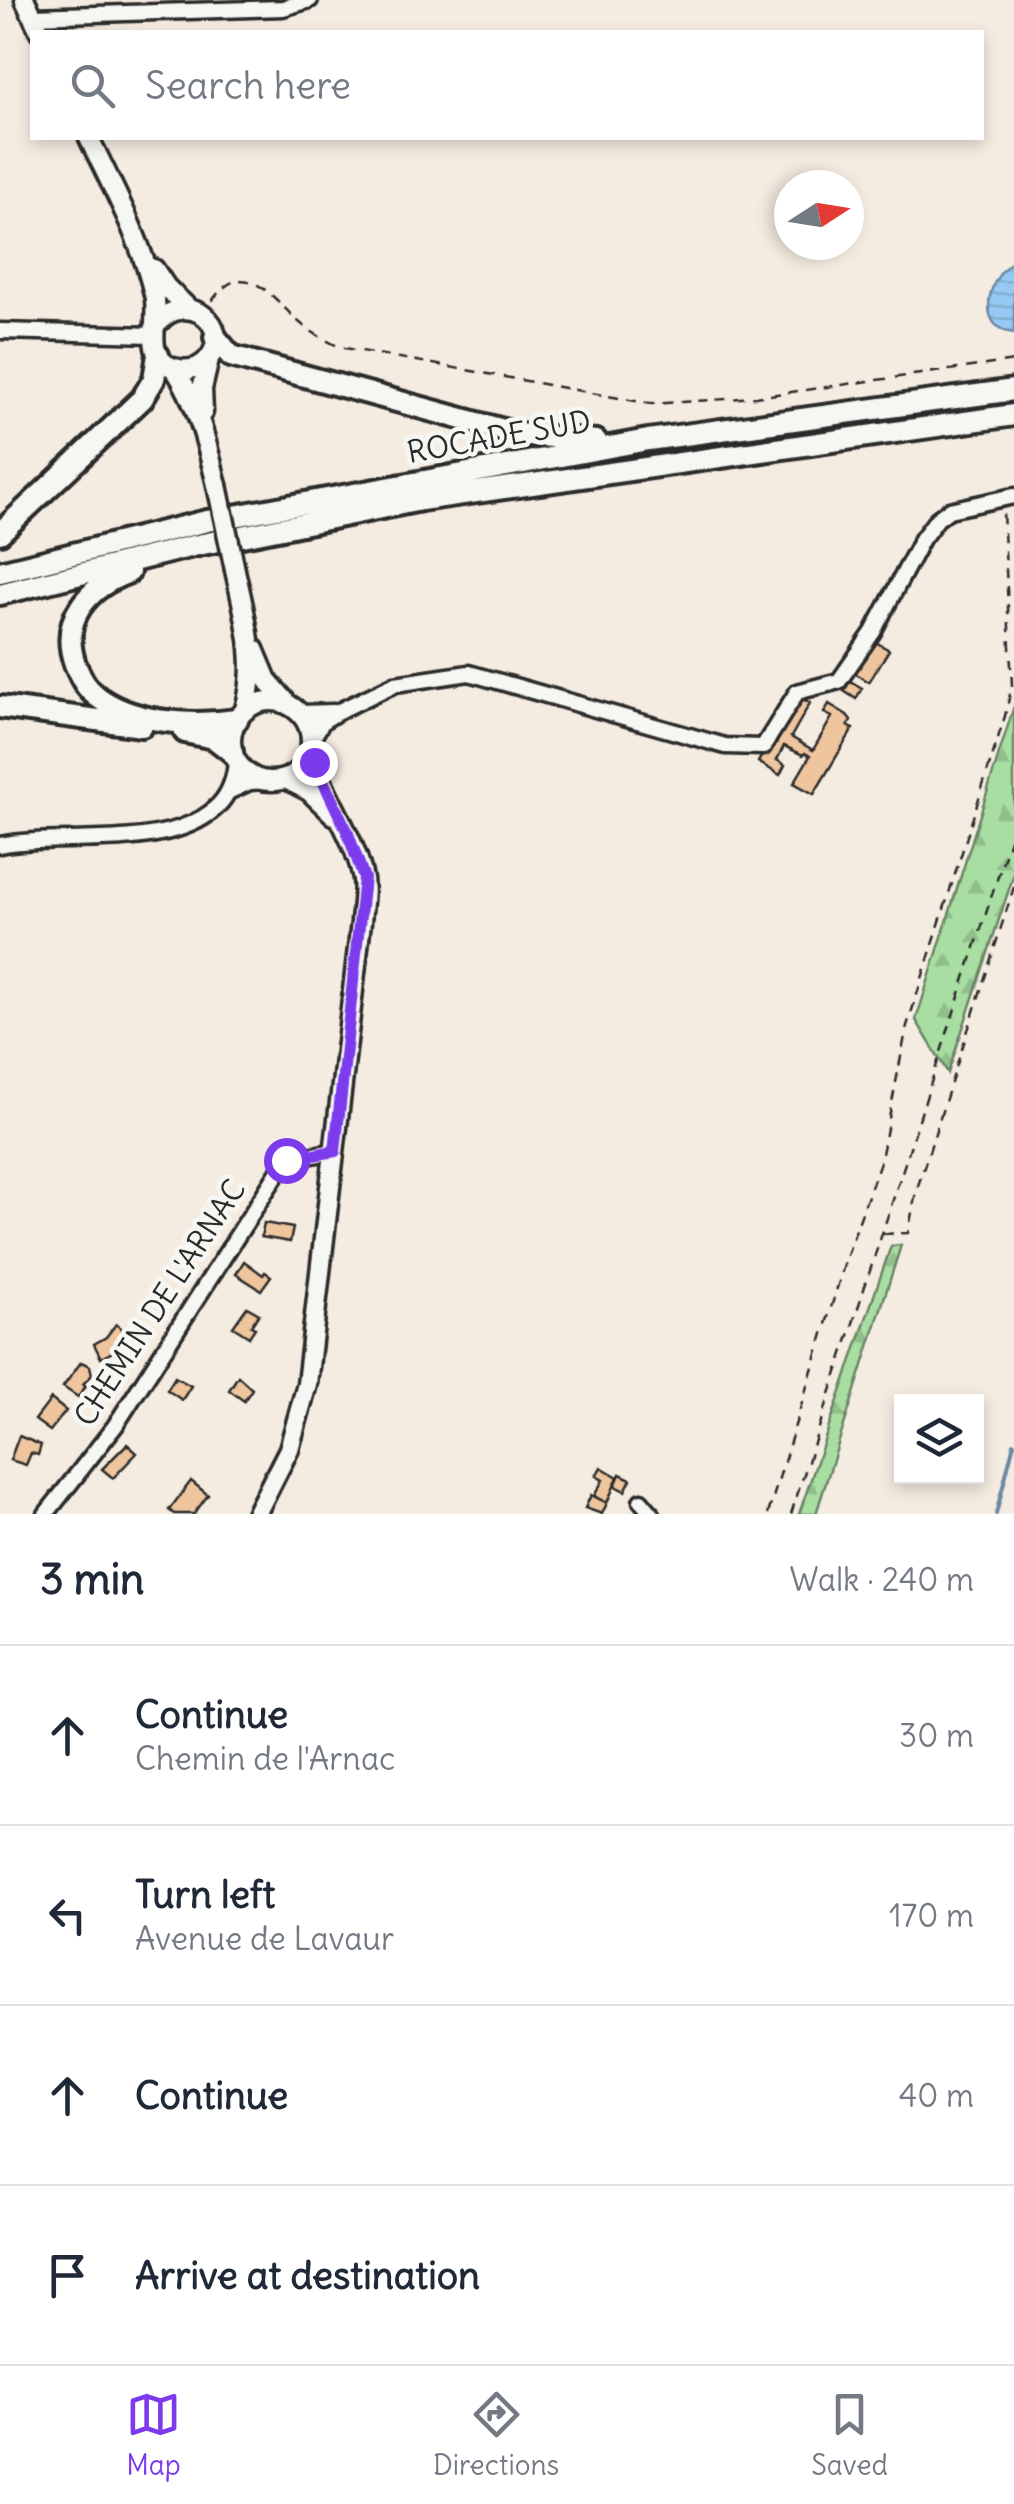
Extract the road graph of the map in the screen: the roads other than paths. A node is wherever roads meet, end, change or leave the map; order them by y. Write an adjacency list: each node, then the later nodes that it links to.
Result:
1 (310, 0): 2 (street)
2 (33, 16)
3 (90, 140): 4 (main road)
4 (142, 252): 5 (main road); 7 (main road)
5 (196, 312): 7 (main road); 8 (main road)
6 (0, 332): 7 (street)
7 (157, 337): 10 (main road); 16 (highway)
8 (216, 337): 9 (main road); 14 (highway)
9 (208, 359): 10 (main road); 13 (main road)
10 (176, 369): 13 (main road)
11 (1014, 390): 14 (highway, ROCADE SUD)
12 (1014, 414): 17 (highway, ROCADE SUD)
13 (204, 433): 20 (main road, bridge)
14 (648, 440): 18 (highway, ROCADE SUD)
15 (1007, 498): 23 (street)
16 (0, 533)
17 (193, 546): 19 (highway, ROCADE SUD); 24 (highway)
18 (0, 572)
19 (0, 594)
20 (250, 640): 22 (main road); 24 (main road)
21 (0, 706): 26 (highway)
22 (294, 708): 23 (street); 24 (main road); 25 (main road)
23 (339, 710): 25 (street)
24 (241, 715): 26 (main road)
25 (312, 743): 27 (main road); 30 (main road)
26 (234, 756): 28 (main road); 29 (street)
27 (286, 779): 28 (main road); 30 (main road)
28 (265, 781): 29 (street)
29 (228, 793): 31 (street)
30 (347, 831): 32 (main road)
31 (0, 844)
32 (335, 1151): 34 (street, CHEMIN DE L'ARNAC); 35 (main road)
33 (641, 1501): 36 (street)
34 (46, 1514)
35 (256, 1514)
36 (652, 1514)

